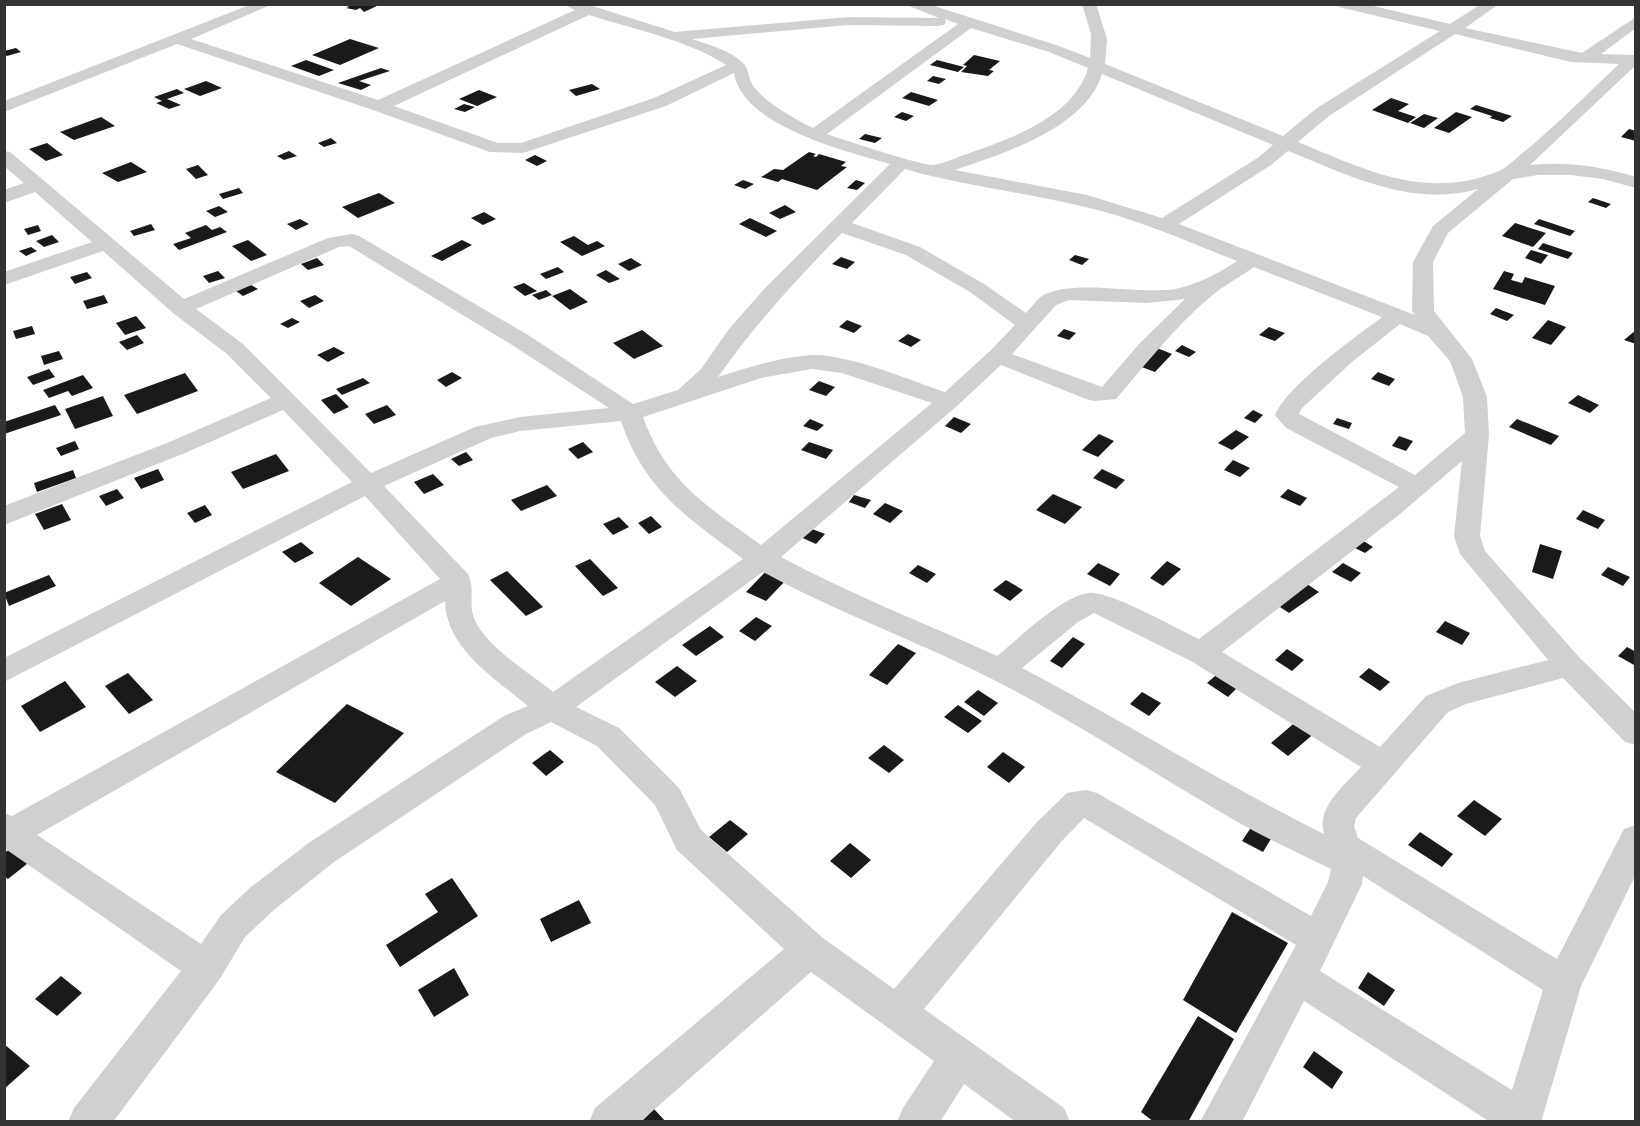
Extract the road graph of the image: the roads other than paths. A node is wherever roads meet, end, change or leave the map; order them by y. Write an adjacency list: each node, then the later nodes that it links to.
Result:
1 (266, 4): 13 (street)
2 (570, 4): 7 (street)
3 (911, 4): 8 (street)
4 (1089, 4): 17 (street)
5 (1344, 4): 11 (street)
6 (1492, 4): 11 (street)
7 (587, 10): 12 (street); 18 (street)
8 (990, 21): 10 (street); 17 (street)
9 (1635, 21): 14 (street)
10 (966, 25): 12 (street); 20 (street)
11 (1453, 30): 14 (street); 21 (street)
12 (671, 36): 16 (street)
13 (176, 39): 18 (street); 19 (street)
14 (1583, 59): 15 (street)
15 (1634, 60): 25 (street)
16 (737, 66): 18 (street); 20 (street)
17 (1095, 66): 21 (street); 24 (street)
18 (379, 106)
19 (4, 107)
20 (814, 135): 23 (street)
21 (1286, 144): 25 (street); 30 (street)
22 (4, 156): 27 (street)
23 (901, 163): 24 (street); 29 (street)
24 (932, 171): 30 (street)
25 (1508, 174): 26 (street); 38 (street)
26 (1635, 183)
27 (39, 184): 28 (street); 31 (street)
28 (4, 197)
29 (837, 225): 37 (street); 40 (street)
30 (1164, 225): 32 (street)
31 (105, 243): 33 (street); 35 (street)
32 (1252, 260): 34 (street); 36 (street)
33 (4, 279)
34 (1212, 286): 37 (street); 39 (street)
35 (181, 308): 41 (street); 43 (street)
36 (1397, 316): 38 (street); 46 (street)
37 (1028, 324): 39 (street)
38 (1436, 331): 44 (street)
39 (998, 356): 42 (street)
40 (680, 398): 42 (street); 43 (street)
41 (286, 400): 45 (street); 47 (street)
42 (949, 401): 48 (street)
43 (630, 412): 45 (street); 48 (street)
44 (1477, 435): 46 (street); 51 (street)
45 (368, 484): 49 (street); 53 (street)
46 (1417, 486): 50 (street)
47 (4, 516)
48 (762, 559): 52 (street); 54 (street)
49 (459, 581): 54 (street); 57 (street)
50 (1201, 653): 52 (street); 56 (street)
51 (1569, 666): 55 (street); 56 (street)
52 (1000, 670): 59 (street)
53 (4, 671)
54 (552, 708): 61 (street); 62 (street)
55 (1635, 733)
56 (1382, 764): 59 (street)
57 (6, 833): 62 (street)
58 (1635, 839): 64 (street)
59 (1346, 854): 60 (street); 64 (street)
60 (1318, 939): 63 (street); 65 (street)
61 (810, 950): 65 (street); 69 (street)
62 (206, 968): 68 (street)
63 (1298, 977): 67 (street); 72 (street)
64 (1564, 983): 67 (street)
65 (898, 1012): 66 (street)
66 (960, 1056): 70 (street); 71 (street)
67 (1521, 1120)
68 (88, 1122)
69 (609, 1122)
70 (917, 1122)
71 (1050, 1122)
72 (1220, 1122)

